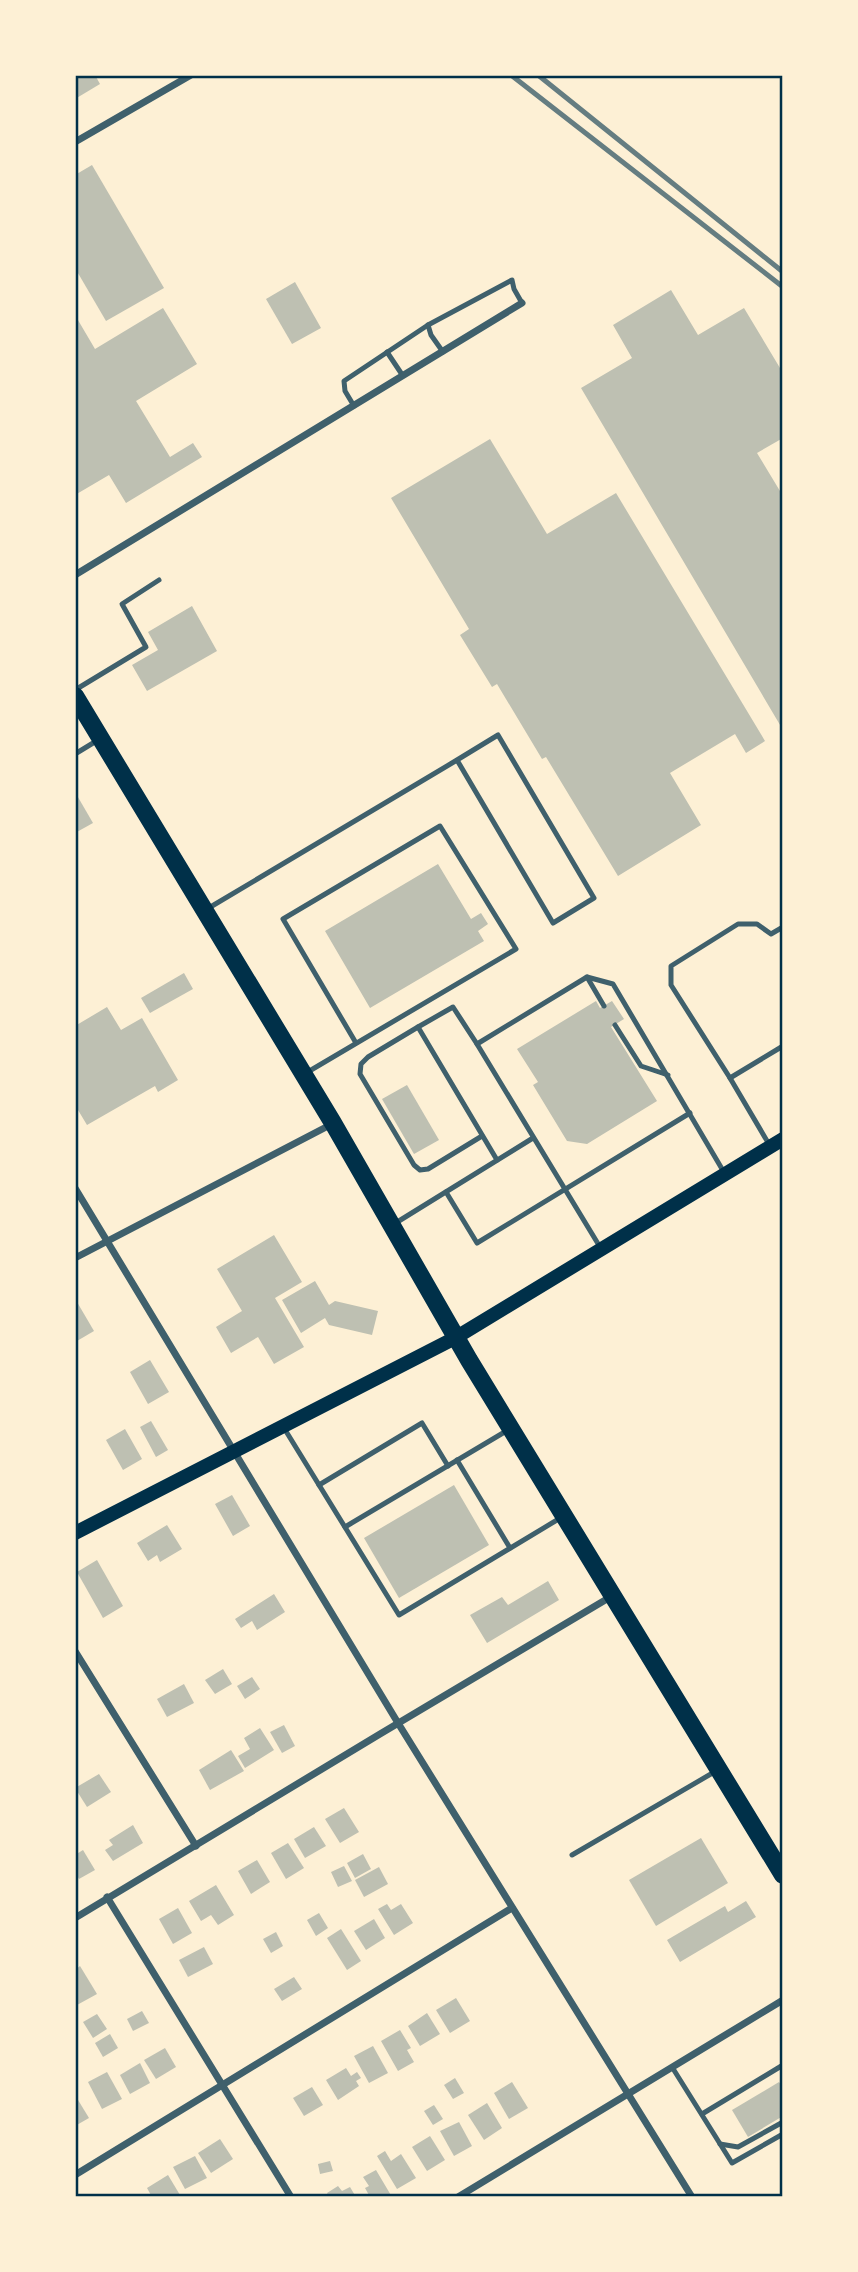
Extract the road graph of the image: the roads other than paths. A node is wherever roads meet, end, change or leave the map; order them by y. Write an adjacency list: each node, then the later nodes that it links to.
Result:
1 (191, 75): 2 (street)
2 (75, 142)
3 (522, 303): 4 (lane); 6 (street)
4 (428, 325): 5 (lane); 6 (lane)
5 (387, 352): 7 (lane); 8 (lane)
6 (443, 352): 7 (street)
7 (403, 376): 8 (street)
8 (354, 406): 9 (street)
9 (75, 575)
10 (159, 580): 11 (lane)
11 (75, 690)
12 (75, 696): 13 (main road)
13 (101, 738): 14 (lane); 16 (main road)
14 (75, 754)
15 (457, 760): 15 (lane); 16 (lane)
16 (205, 911): 25 (main road)
17 (783, 927): 27 (lane)
18 (587, 977): 19 (lane); 23 (lane); 26 (lane)
19 (604, 1006)
20 (615, 1025): 26 (lane)
21 (418, 1027): 23 (lane); 30 (lane); 30 (lane)
22 (356, 1043): 22 (lane); 25 (lane)
23 (477, 1044): 31 (lane)
24 (783, 1046): 27 (lane)
25 (303, 1075): 29 (main road)
26 (668, 1075): 28 (lane)
27 (730, 1078): 32 (lane)
28 (690, 1113): 34 (lane); 36 (lane)
29 (333, 1124): 38 (main road); 39 (street)
30 (482, 1136): 33 (lane)
31 (533, 1138): 33 (lane); 36 (lane)
32 (776, 1143): 34 (main road)
33 (497, 1160): 37 (lane)
34 (725, 1174): 40 (main road)
35 (75, 1188): 39 (street)
36 (565, 1189): 37 (lane); 40 (lane)
37 (446, 1192): 38 (lane)
38 (391, 1226): 42 (main road)
39 (107, 1241): 41 (street); 45 (street)
40 (601, 1249): 42 (main road)
41 (75, 1258)
42 (455, 1338): 43 (main road); 44 (main road)
43 (284, 1428): 45 (main road); 48 (lane)
44 (510, 1429): 46 (lane); 49 (main road)
45 (233, 1452): 51 (main road); 55 (street)
46 (457, 1461): 47 (lane); 52 (lane)
47 (447, 1466): 48 (lane); 50 (lane)
48 (319, 1485): 50 (lane)
49 (564, 1516): 52 (lane); 53 (main road)
50 (345, 1527): 52 (lane)
51 (75, 1533)
52 (510, 1548)
53 (612, 1596): 55 (street); 56 (main road)
54 (75, 1651): 57 (street)
55 (398, 1723): 57 (street); 61 (street)
56 (718, 1770): 58 (lane); 59 (main road)
57 (195, 1846): 60 (street)
58 (572, 1855)
59 (783, 1875)
60 (107, 1898): 62 (street); 66 (street)
61 (512, 1908): 66 (street); 67 (street)
62 (75, 1918)
63 (783, 2000): 65 (street)
64 (783, 2065): 68 (lane)
65 (672, 2067): 67 (street); 68 (lane)
66 (222, 2086): 72 (street); 73 (street)
67 (629, 2094): 74 (street); 75 (street)
68 (702, 2114): 71 (lane)
69 (783, 2122): 71 (lane)
70 (783, 2134): 71 (lane)
71 (720, 2144)
72 (75, 2175)
73 (291, 2197)
74 (458, 2197)
75 (692, 2197)

